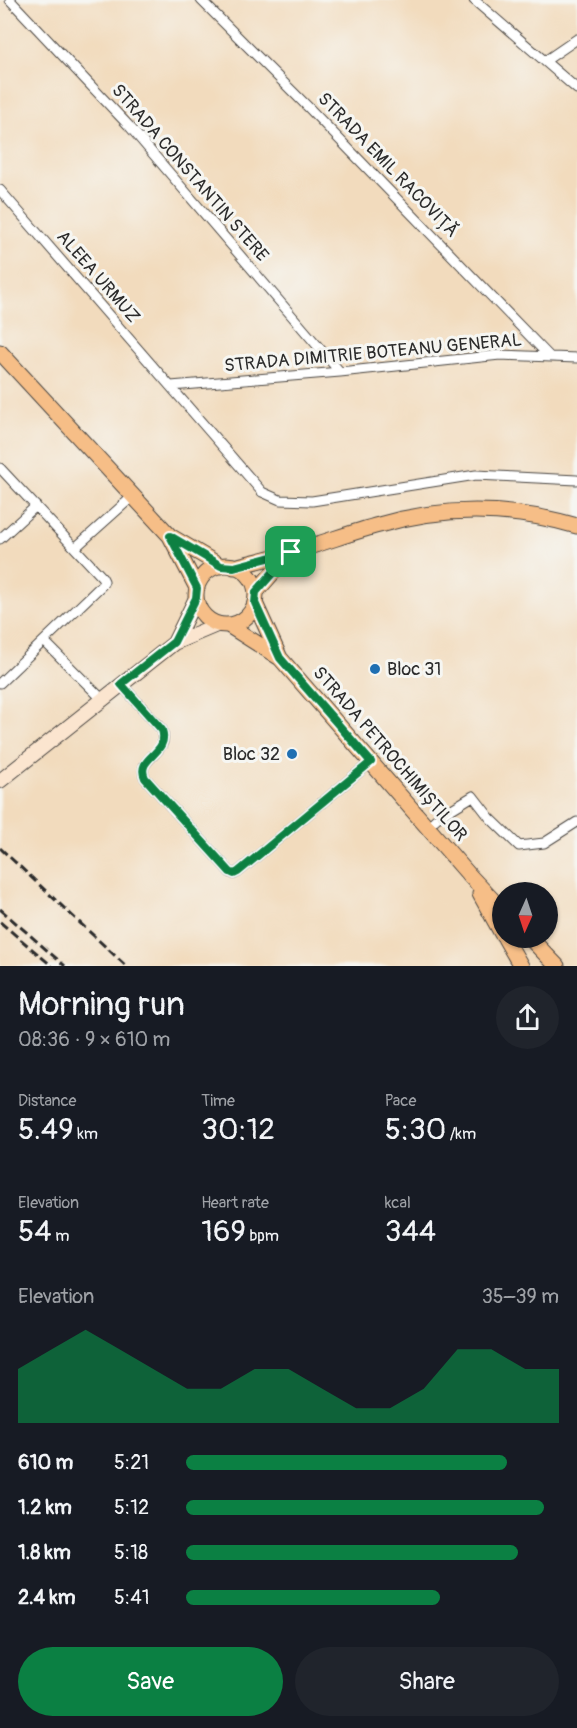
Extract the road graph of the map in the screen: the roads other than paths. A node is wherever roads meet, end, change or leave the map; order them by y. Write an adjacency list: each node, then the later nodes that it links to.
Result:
1 (10, 0): 11 (street, STRADA CONSTANTIN STERE)
2 (201, 0): 9 (street, STRADA EMIL RACOVIȚĂ)
3 (474, 0): 5 (street)
4 (577, 39): 5 (street)
5 (545, 62): 6 (street)
6 (577, 89)
7 (0, 190): 12 (street, ALEEA URMUZ)
8 (0, 352): 15 (main road)
9 (549, 356): 10 (street, STRADA DIMITRIE BOTEANU GENERAL); 11 (street, STRADA DIMITRIE BOTEANU GENERAL)
10 (577, 358)
11 (340, 372): 12 (street, STRADA DIMITRIE BOTEANU GENERAL)
12 (171, 386): 14 (street, ALEEA URMUZ)
13 (0, 468): 16 (street)
14 (577, 480)
15 (133, 495): 18 (main road); 20 (street)
16 (36, 506): 19 (street); 20 (street)
17 (577, 526): 21 (main road)
18 (170, 536): 22 (main road); 23 (main road)
19 (0, 539)
20 (75, 548): 26 (street)
21 (291, 552): 22 (main road); 24 (main road)
22 (227, 566): 23 (main road); 24 (main road)
23 (197, 593): 25 (main road); 27 (street)
24 (255, 598): 25 (main road); 28 (main road, STRADA PETROCHIMIȘTILOR)
25 (224, 625): 27 (street); 28 (main road, STRADA PETROCHIMIȘTILOR)
26 (44, 641): 29 (street); 31 (street)
27 (174, 642): 30 (street)
28 (280, 658): 32 (main road, STRADA PETROCHIMIȘTILOR)
29 (0, 682)
30 (121, 684): 31 (street); 32 (street)
31 (102, 699): 33 (street)
32 (371, 762): 35 (main road, STRADA PETROCHIMIȘTILOR)
33 (0, 781)
34 (577, 822): 35 (street)
35 (427, 827): 36 (main road, STRADA PETROCHIMIȘTILOR)
36 (470, 876): 37 (main road); 38 (main road)
37 (492, 899)
38 (492, 916)
39 (511, 948): 41 (main road)
40 (540, 948): 42 (main road)
41 (521, 966)
42 (557, 966)

